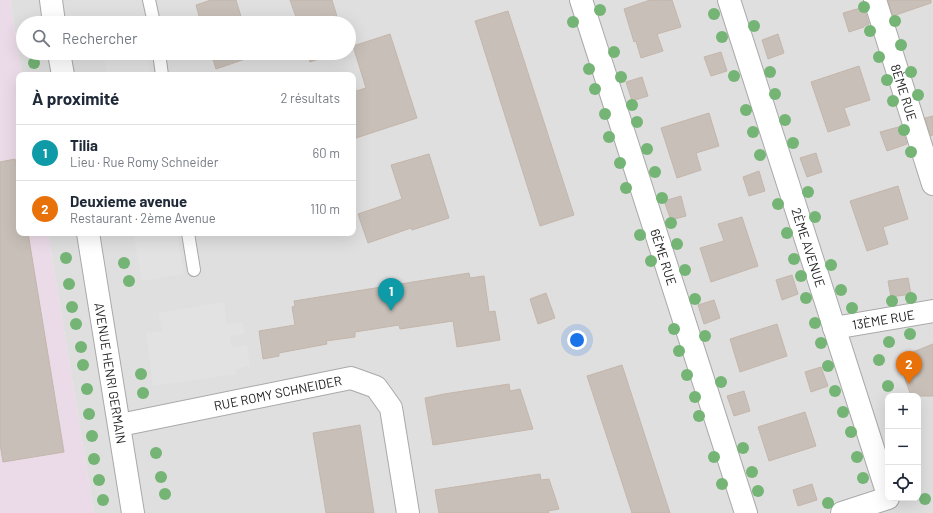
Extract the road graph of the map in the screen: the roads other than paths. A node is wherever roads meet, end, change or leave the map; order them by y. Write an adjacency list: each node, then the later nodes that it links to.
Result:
1 (51, 0): 6 (street)
2 (149, 0): 7 (lane)
3 (581, 0): 24 (street, 6ÈME RUE)
4 (729, 0): 17 (street, 2ÈME AVENUE)
5 (875, 0): 12 (street, 8ÈME RUE)
6 (53, 16)
7 (152, 16)
8 (60, 60): 10 (street)
9 (160, 60): 11 (lane)
10 (62, 72)
11 (162, 72)
12 (933, 184)
13 (88, 236): 18 (street, AVENUE HENRI GERMAIN)
14 (188, 236): 15 (lane)
15 (194, 270)
16 (933, 311): 17 (street, 13ÈME RUE)
17 (834, 328): 19 (street, 2ÈME AVENUE)
18 (120, 425): 22 (street, AVENUE HENRI GERMAIN); 23 (street, RUE ROMY SCHNEIDER)
19 (885, 488)
20 (885, 498): 25 (street)
21 (890, 501): 26 (street, 2ÈME AVENUE)
22 (133, 513)
23 (408, 513)
24 (746, 513)
25 (842, 513)
26 (894, 513)

